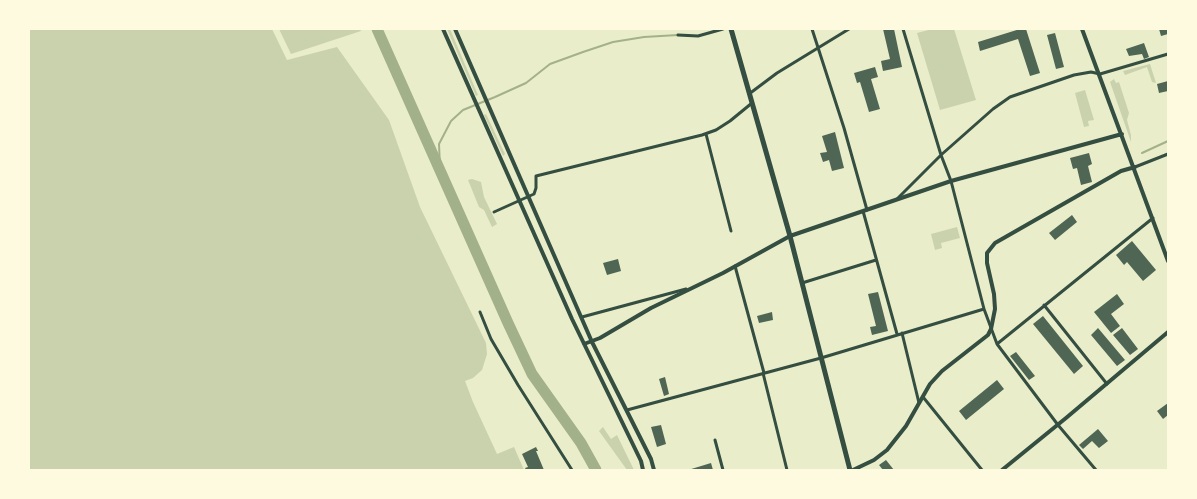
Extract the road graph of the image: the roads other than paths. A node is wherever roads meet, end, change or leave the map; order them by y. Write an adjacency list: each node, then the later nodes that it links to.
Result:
1 (443, 29): 22 (street)
2 (455, 29): 21 (street)
3 (723, 29): 9 (street)
4 (731, 29): 13 (main road)
5 (812, 29): 10 (street)
6 (849, 29): 10 (street)
7 (903, 29): 18 (street)
8 (1082, 29): 12 (street)
9 (678, 35)
10 (818, 48): 13 (street); 24 (street)
11 (1168, 54): 12 (street)
12 (1100, 74): 16 (street); 18 (street)
13 (749, 94): 14 (main road)
14 (752, 103): 15 (street); 28 (main road)
15 (706, 134): 21 (street); 27 (street)
16 (1122, 134): 19 (street); 20 (street)
17 (1168, 154): 19 (street)
18 (941, 155): 20 (street); 23 (street)
19 (1134, 167): 26 (street); 38 (street)
20 (950, 181): 23 (street); 35 (street)
21 (528, 197): 22 (street); 37 (street)
22 (520, 200): 25 (street); 43 (street)
23 (897, 200): 24 (street)
24 (865, 211): 28 (street); 29 (street)
25 (494, 212)
26 (1153, 218): 30 (street); 34 (street)
27 (731, 231)
28 (790, 236): 31 (street); 32 (main road)
29 (876, 260): 32 (street); 41 (street)
30 (1168, 261)
31 (735, 266): 33 (street); 46 (street)
32 (802, 282): 45 (main road)
33 (686, 289): 37 (street); 42 (street)
34 (1044, 305): 44 (street); 47 (street)
35 (984, 309): 38 (street); 40 (street)
36 (480, 312): 53 (street)
37 (582, 317): 42 (street)
38 (991, 329): 44 (street); 48 (street)
39 (1168, 332): 47 (street)
40 (902, 333): 41 (street); 49 (street)
41 (897, 334): 45 (street)
42 (592, 342): 43 (street); 50 (street)
43 (584, 344): 54 (street)
44 (997, 344): 51 (street)
45 (821, 358): 46 (street); 58 (main road)
46 (763, 373): 50 (street); 57 (street)
47 (1107, 384): 51 (street)
48 (923, 397): 49 (street); 59 (street)
49 (919, 404): 58 (street)
50 (627, 410): 55 (street)
51 (1058, 425): 60 (street); 61 (street)
52 (715, 440): 56 (street)
53 (572, 470)
54 (643, 470)
55 (654, 470)
56 (723, 470)
57 (787, 470)
58 (852, 470)
59 (982, 470)
60 (1002, 470)
61 (1096, 470)

